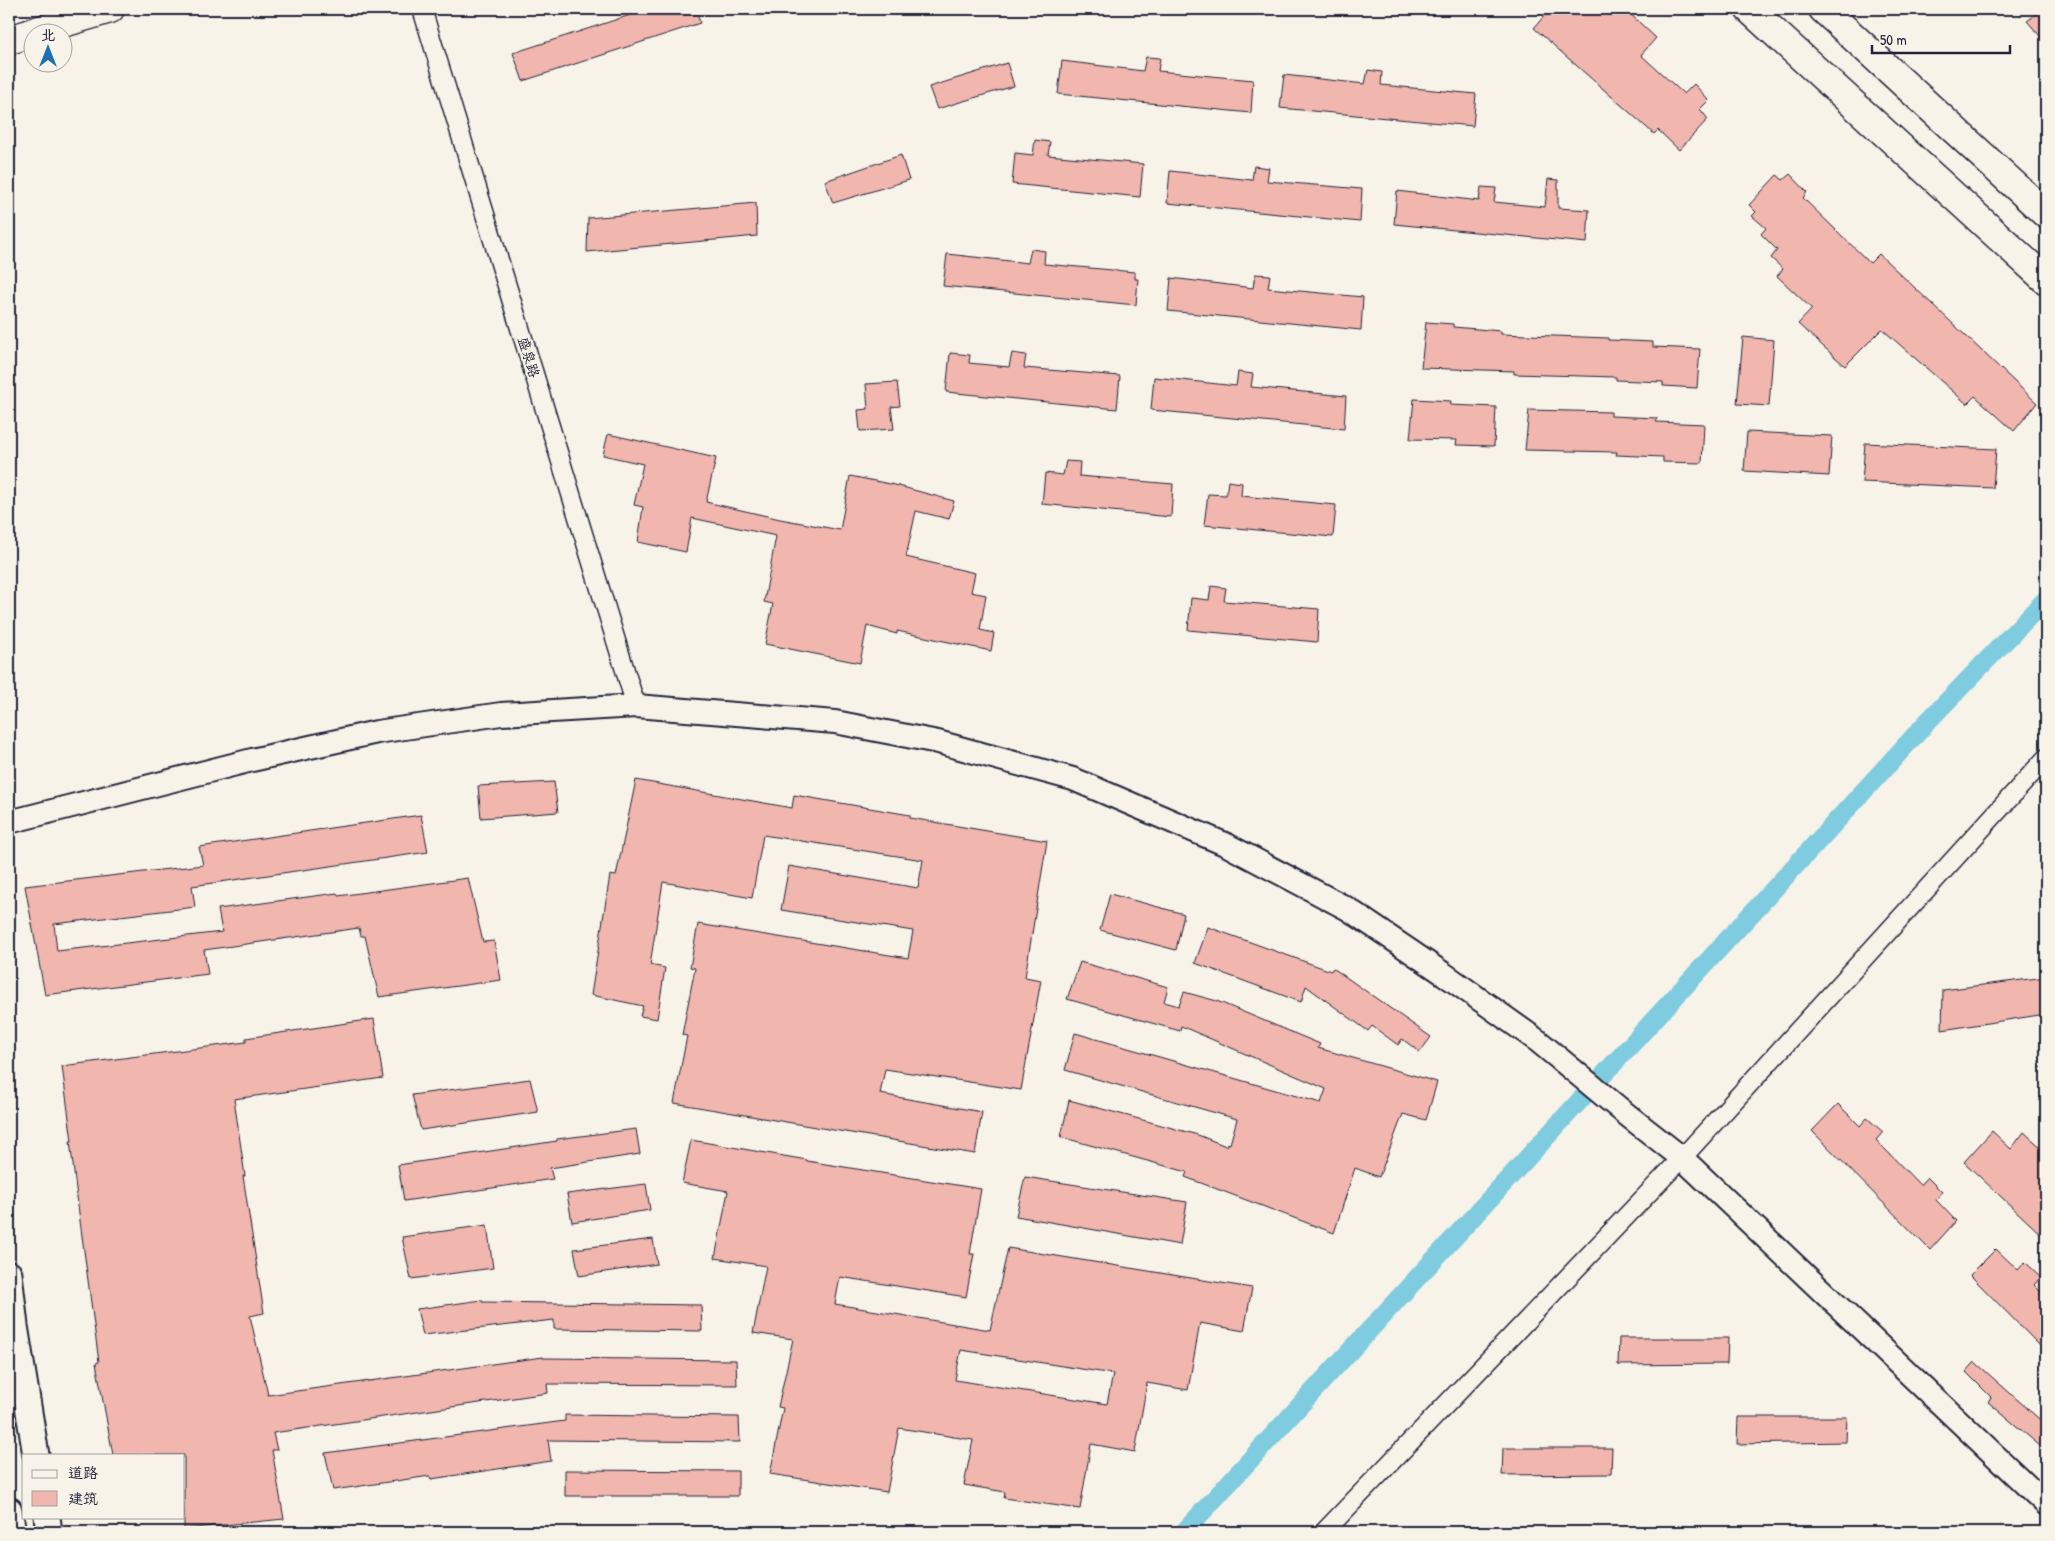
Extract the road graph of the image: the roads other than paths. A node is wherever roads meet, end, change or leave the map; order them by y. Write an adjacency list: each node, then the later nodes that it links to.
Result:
1 (110, 9): 5 (main road)
2 (422, 9): 10 (street, 盛泉路)
3 (1749, 9): 9 (main road)
4 (1823, 9): 8 (main road)
5 (68, 22)
6 (22, 36): 7 (main road)
7 (9, 40)
8 (2046, 214)
9 (2046, 280)
10 (636, 706): 12 (street); 13 (street)
11 (2046, 758): 13 (street)
12 (9, 822)
13 (1682, 1158): 16 (street); 21 (street)
14 (9, 1274): 15 (main road)
15 (36, 1454)
16 (2046, 1504)
17 (9, 1510): 19 (main road)
18 (46, 1518): 20 (main road)
19 (13, 1532)
20 (49, 1532)
21 (1324, 1532)

